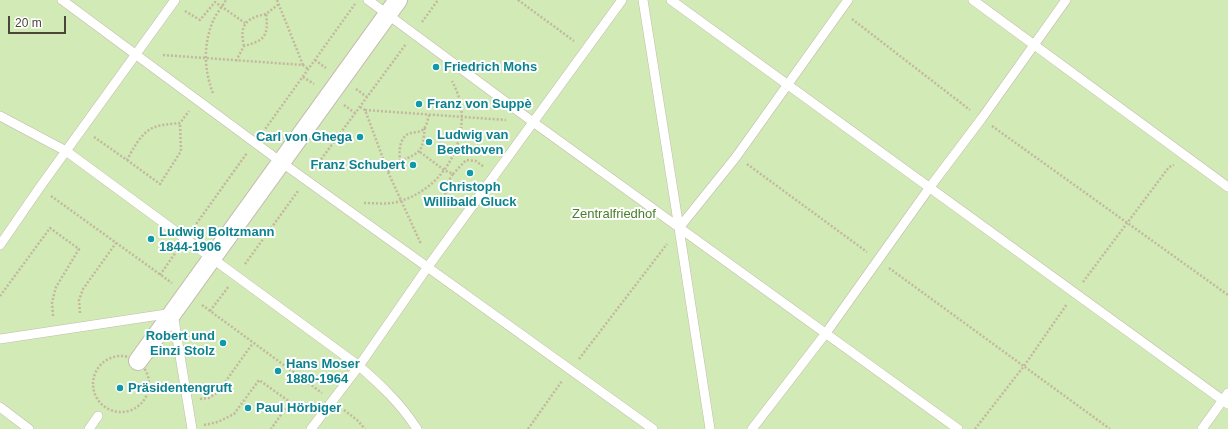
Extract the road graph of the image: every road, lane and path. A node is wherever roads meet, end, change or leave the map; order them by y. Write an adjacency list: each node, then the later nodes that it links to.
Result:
1 (62, 0): 27 (lane)
2 (226, 0): 17 (path)
3 (277, 0): 16 (path)
4 (368, 0): 20 (lane)
5 (398, 0): 20 (street)
6 (438, 0): 22 (path)
7 (518, 0): 25 (path)
8 (622, 0): 25 (lane)
9 (642, 0): 61 (lane)
10 (671, 0): 32 (lane)
11 (848, 0): 18 (lane)
12 (973, 0): 23 (lane)
13 (1066, 0): 23 (lane)
14 (174, 1): 15 (path); 27 (lane)
15 (215, 1): 17 (path)
16 (279, 4): 19 (path); 30 (path)
17 (222, 6): 21 (path); 28 (path)
18 (840, 11): 32 (lane); 39 (path)
19 (266, 14): 21 (path); 24 (path)
20 (388, 14): 22 (lane); 50 (street)
21 (245, 23): 24 (path)
22 (413, 33): 26 (lane); 34 (path)
23 (1034, 44): 39 (lane); 57 (lane)
24 (244, 46): 29 (path)
25 (586, 50): 41 (lane)
26 (440, 53): 38 (path); 41 (lane)
27 (136, 54): 28 (path); 33 (lane); 44 (lane)
28 (205, 58): 29 (path); 40 (path)
29 (236, 61): 30 (path)
30 (303, 65): 31 (path)
31 (308, 69)
32 (788, 84): 47 (lane); 56 (lane)
33 (197, 99): 40 (lane); 42 (path)
34 (360, 107): 35 (path); 55 (path)
35 (365, 110): 36 (path); 52 (path)
36 (429, 115): 38 (path); 43 (path)
37 (0, 116): 45 (lane)
38 (462, 118): 41 (path); 51 (path)
39 (982, 118): 56 (lane); 68 (path)
40 (227, 122): 50 (lane)
41 (533, 122): 54 (lane); 61 (lane)
42 (180, 124): 48 (path); 48 (path)
43 (425, 127): 46 (path); 49 (path)
44 (82, 128): 45 (lane); 48 (path)
45 (66, 151): 63 (lane); 64 (lane)
46 (420, 152): 49 (path); 51 (path)
47 (736, 157): 61 (lane); 65 (path)
48 (127, 160)
49 (400, 160): 52 (path)
50 (281, 162): 55 (lane); 64 (street)
51 (444, 170): 53 (path); 59 (path)
52 (388, 172): 59 (path)
53 (453, 174): 54 (path); 60 (path)
54 (495, 174): 60 (lane)
55 (306, 180): 58 (lane); 67 (path)
56 (930, 187): 65 (lane); 80 (lane)
57 (1228, 187)
58 (335, 201): 59 (path); 66 (lane)
59 (401, 201): 66 (path)
60 (467, 213): 66 (lane)
61 (680, 228): 74 (lane); 79 (path); 94 (lane)
62 (116, 243): 72 (path)
63 (0, 245)
64 (212, 258): 67 (lane); 71 (street)
65 (878, 260): 74 (lane); 97 (path)
66 (427, 268): 78 (lane); 79 (lane)
67 (236, 276): 70 (path); 78 (lane)
68 (1228, 295)
69 (0, 296): 73 (path)
70 (210, 311)
71 (173, 313): 72 (lane); 77 (street); 82 (lane)
72 (81, 327): 73 (lane)
73 (54, 331): 75 (lane)
74 (826, 333): 95 (lane); 96 (lane)
75 (0, 339)
76 (253, 343): 82 (path)
77 (138, 360): 77 (path)
78 (359, 366): 81 (lane); 91 (lane)
79 (570, 370): 92 (path); 93 (lane)
80 (1226, 399): 98 (lane)
81 (333, 401): 89 (lane); 90 (path)
82 (188, 402): 85 (lane)
83 (0, 407): 86 (lane)
84 (98, 416): 87 (lane)
85 (192, 428): 88 (path)
86 (29, 429)
87 (88, 429)
88 (270, 429)
89 (312, 429)
90 (365, 429)
91 (417, 429)
92 (528, 429)
93 (653, 429)
94 (710, 429)
95 (752, 429)
96 (958, 429)
97 (1110, 429)
98 (1202, 429)

